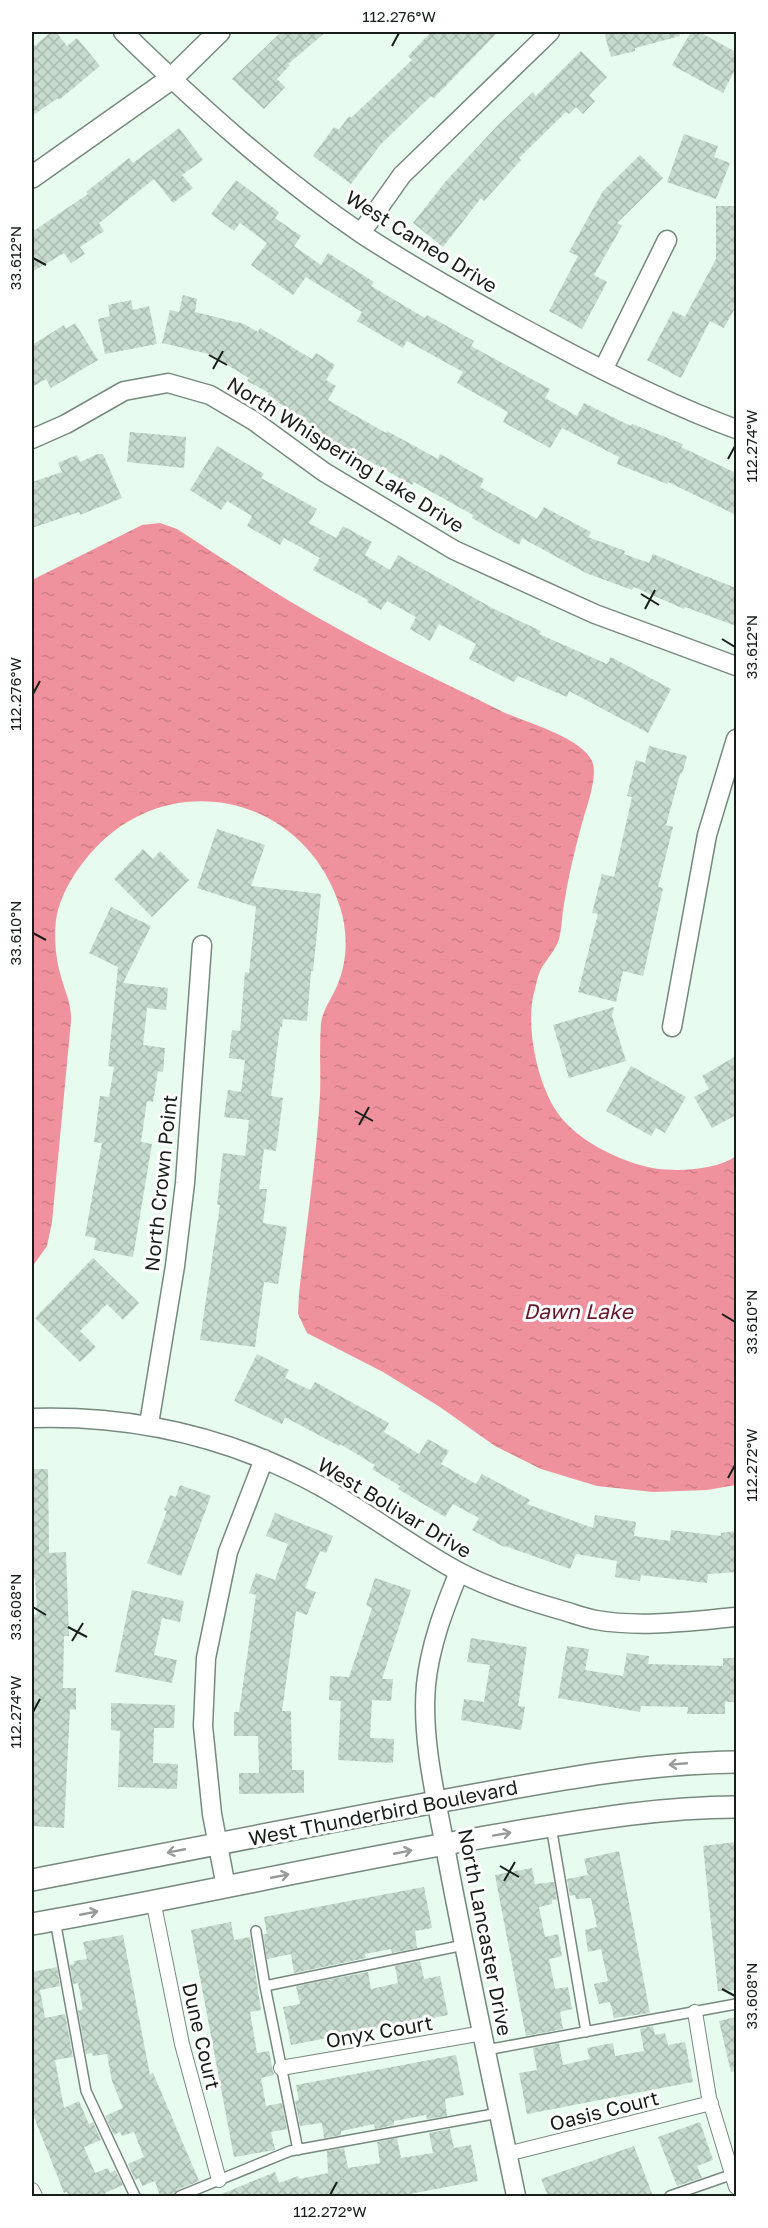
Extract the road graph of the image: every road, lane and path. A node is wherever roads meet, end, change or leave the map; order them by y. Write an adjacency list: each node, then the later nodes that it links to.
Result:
1 (123, 32): 4 (street, West Cameo Drive)
2 (219, 32): 4 (street)
3 (550, 32): 6 (street)
4 (172, 78): 5 (street); 6 (street, West Cameo Drive)
5 (32, 177)
6 (361, 233): 8 (street, West Cameo Drive)
7 (667, 240): 8 (street)
8 (603, 370): 9 (street, West Cameo Drive)
9 (736, 429)
10 (32, 439): 11 (street, North Whispering Lake Drive)
11 (736, 666)
12 (736, 739): 14 (street)
13 (202, 945): 16 (street, North Crown Point)
14 (672, 1027)
15 (32, 1418): 16 (street, West Bolivar Drive)
16 (149, 1424): 17 (street, West Bolivar Drive)
17 (264, 1459): 18 (street, West Bolivar Drive); 24 (street)
18 (459, 1572): 19 (street, West Bolivar Drive); 21 (street, North Lancaster Drive)
19 (736, 1617)
20 (736, 1762): 21 (street, West Thunderbird Boulevard, one-way to 21)
21 (437, 1802): 24 (street, West Thunderbird Boulevard); 25 (street, North Lancaster Drive)
22 (736, 1807): 23 (street)
23 (551, 1826): 25 (street, one-way to 23); 36 (lane)
24 (219, 1843): 26 (street, West Thunderbird Boulevard, one-way to 26); 27 (street)
25 (445, 1844): 27 (street, one-way to 25); 32 (street, North Lancaster Drive)
26 (32, 1880)
27 (226, 1887): 28 (street)
28 (153, 1900): 29 (street, one-way to 28); 44 (street, Dune Court)
29 (55, 1920): 30 (street); 47 (lane)
30 (32, 1924)
31 (256, 1931): 33 (lane)
32 (464, 1945): 33 (lane); 37 (street, North Lancaster Drive)
33 (265, 1986): 38 (lane)
34 (736, 2004): 35 (lane)
35 (696, 2012): 36 (lane); 39 (street)
36 (586, 2032): 37 (lane)
37 (485, 2042): 38 (street, Onyx Court); 40 (street, North Lancaster Drive)
38 (281, 2068): 41 (lane)
39 (711, 2103): 42 (street, Oasis Court); 43 (street)
40 (499, 2113): 41 (lane); 42 (street, North Lancaster Drive)
41 (298, 2150): 44 (lane)
42 (507, 2154): 49 (street, North Lancaster Drive)
43 (735, 2178): 50 (lane)
44 (219, 2180): 48 (lane)
45 (32, 2190): 46 (street)
46 (35, 2196)
47 (135, 2196)
48 (180, 2196)
49 (516, 2196)
50 (670, 2196)

